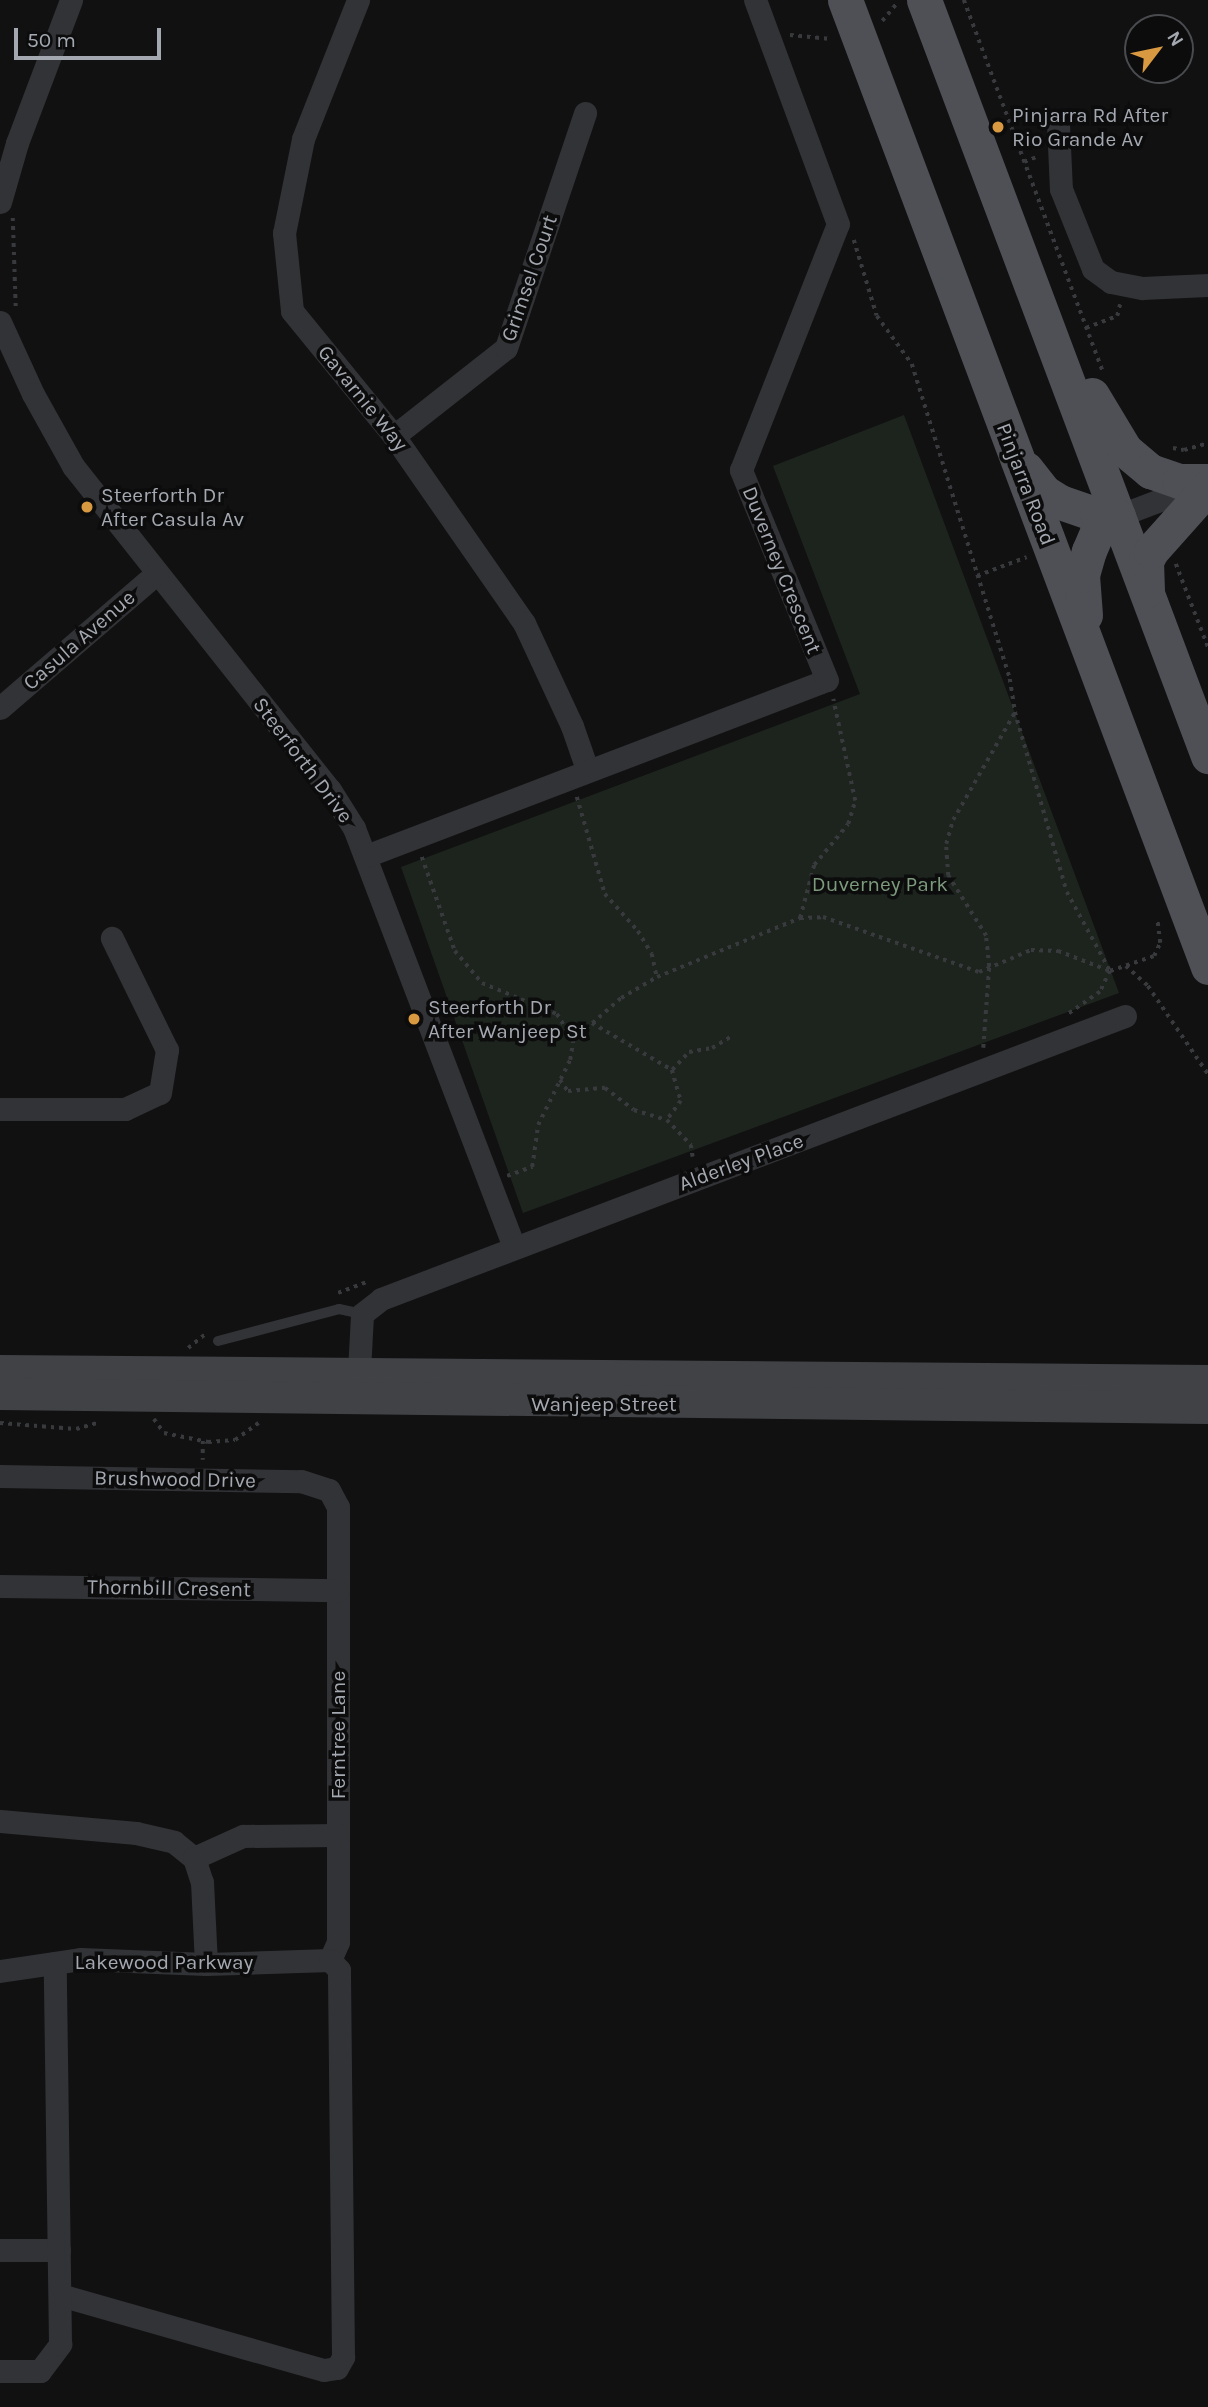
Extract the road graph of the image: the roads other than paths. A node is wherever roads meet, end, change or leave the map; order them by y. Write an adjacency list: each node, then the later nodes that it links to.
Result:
1 (71, 0): 8 (street)
2 (358, 0): 12 (street, Gavarnie Way)
3 (755, 0): 21 (street, Duverney Crescent)
4 (845, 0): 13 (main road, Pinjarra Road)
5 (924, 0): 10 (main road)
6 (585, 113): 12 (street, Grimsel Court)
7 (1058, 124): 9 (street)
8 (0, 202)
9 (1208, 285)
10 (1041, 312): 14 (main road); 15 (main road)
11 (9, 319): 16 (street, Steerforth Drive)
12 (394, 436): 21 (street, Gavarnie Way)
13 (1013, 449): 15 (main road); 18 (main road, Pinjarra Road)
14 (1208, 483): 15 (street); 17 (main road)
15 (1118, 516): 17 (main road); 18 (main road)
16 (157, 573): 19 (street, Casula Avenue); 22 (street, Steerforth Drive)
17 (1147, 593): 20 (main road)
18 (1095, 667): 24 (main road, Pinjarra Road)
19 (0, 708)
20 (1208, 757)
21 (581, 783): 22 (street, Duverney Crescent)
22 (366, 856): 27 (street, Steerforth Drive)
23 (112, 939): 26 (street)
24 (1208, 967)
25 (1125, 1016): 27 (street, Alderley Place)
26 (0, 1109)
27 (514, 1248): 28 (street, Alderley Place)
28 (362, 1314): 29 (lane); 32 (street)
29 (218, 1340)
30 (0, 1371): 32 (main road, Wanjeep Street)
31 (1208, 1381): 33 (main road, Wanjeep Street)
32 (358, 1388): 33 (main road, Wanjeep Street); 34 (main road, Wanjeep Street)
33 (1066, 1393): 35 (main road, Wanjeep Street)
34 (0, 1394)
35 (1208, 1408)
36 (0, 1476): 37 (street, Brushwood Drive)
37 (338, 1507): 39 (street, Ferntree Lane)
38 (0, 1586): 39 (street, Thornbill Cresent)
39 (338, 1590): 41 (street, Ferntree Lane)
40 (0, 1821): 42 (street)
41 (338, 1835): 42 (street); 43 (street, Ferntree Lane)
42 (194, 1858): 45 (street)
43 (330, 1960): 45 (street, Lakewood Parkway); 49 (street)
44 (55, 1963): 45 (street, Lakewood Parkway); 46 (street, Lakewood Parkway); 48 (street)
45 (205, 1964)
46 (0, 1970)
47 (0, 2250): 48 (street)
48 (59, 2250): 49 (street)
49 (60, 2295): 50 (street)
50 (0, 2371)

